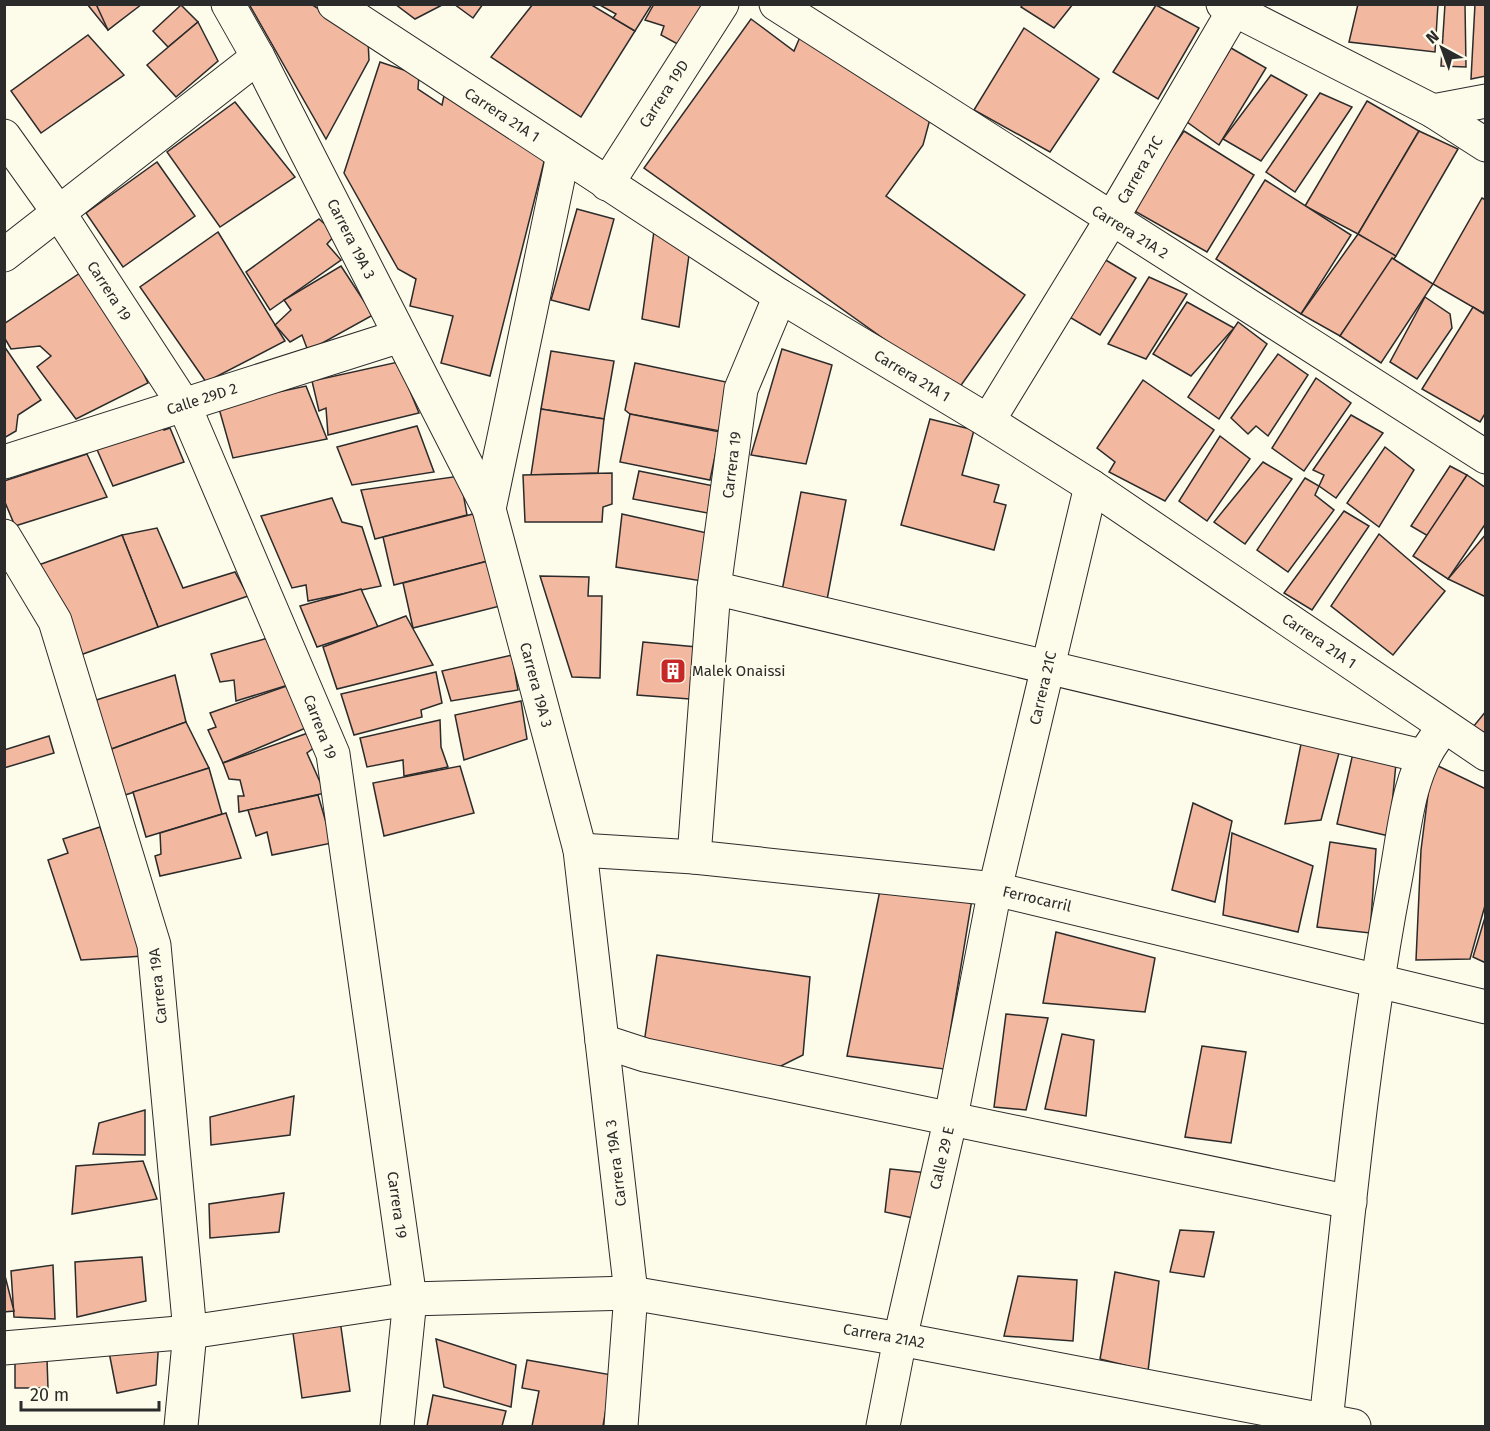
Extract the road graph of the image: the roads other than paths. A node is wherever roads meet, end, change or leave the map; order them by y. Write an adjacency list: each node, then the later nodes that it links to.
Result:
1 (228, 4): 6 (street, Carrera 19A 3)
2 (334, 4): 11 (street, Carrera 21A 1)
3 (722, 4): 12 (street, Carrera 19D)
4 (776, 4): 14 (street, Carrera 21A 2)
5 (1228, 7): 8 (street, Carrera 21C); 14 (street, Carrera 21C)
6 (258, 57): 13 (street); 17 (street, Carrera 19A 3)
7 (1485, 101): 8 (street)
8 (1433, 111): 10 (street, Carrera 21C)
9 (4, 136): 13 (street, Carrera 19)
10 (1485, 145)
11 (563, 155): 12 (street, Carrera 21A 1); 23 (street)
12 (607, 184): 16 (street, Carrera 21A 1)
13 (59, 213): 15 (street); 18 (street, Carrera 19)
14 (1111, 220): 19 (street, Carrera 21C); 20 (street, Carrera 21A 2)
15 (4, 255)
16 (780, 296): 19 (street, Carrera 21A 1); 25 (street, Carrera 19)
17 (400, 336): 18 (street, Calle 29D 2); 23 (street, Carrera 19A 3)
18 (184, 405): 21 (street, Calle 29D 2); 39 (street, Carrera 19)
19 (988, 421): 22 (street, Carrera 21A 1)
20 (1485, 457)
21 (4, 462)
22 (1091, 486): 26 (street, Carrera 21C); 27 (street, Carrera 21A 1)
23 (489, 509): 30 (street, Carrera 19A 3)
24 (4, 536): 40 (street, Carrera 19A)
25 (714, 588): 26 (street); 31 (street, Carrera 19)
26 (1048, 667): 29 (street); 32 (street, Carrera 21C)
27 (1445, 727): 28 (street, Carrera 21A 1); 29 (street)
28 (1485, 754)
29 (1422, 756): 33 (street)
30 (580, 850): 31 (street, Ferrocarril); 35 (street, Carrera 19A 3)
31 (694, 856): 32 (street, Ferrocarril)
32 (995, 889): 33 (street, Ferrocarril); 36 (street, Calle 29 E)
33 (1376, 979): 34 (street, Ferrocarril); 37 (street)
34 (1485, 1007)
35 (602, 1041): 36 (street); 38 (street, Carrera 19A 3)
36 (951, 1117): 37 (street); 41 (street, Calle 29 E)
37 (1350, 1202): 43 (street)
38 (631, 1293): 39 (street, Carrera 21A2); 41 (street, Carrera 21A2); 46 (street, Carrera 19A 3)
39 (410, 1299): 40 (street, Carrera 21A2); 45 (street, Carrera 19)
40 (190, 1332): 42 (street, Carrera 21A2); 44 (street, Carrera 19A)
41 (900, 1339): 43 (street, Carrera 21A2); 47 (street, Calle 29 E)
42 (4, 1348)
43 (1340, 1424)
44 (181, 1426)
45 (397, 1426)
46 (621, 1426)
47 (883, 1426)

